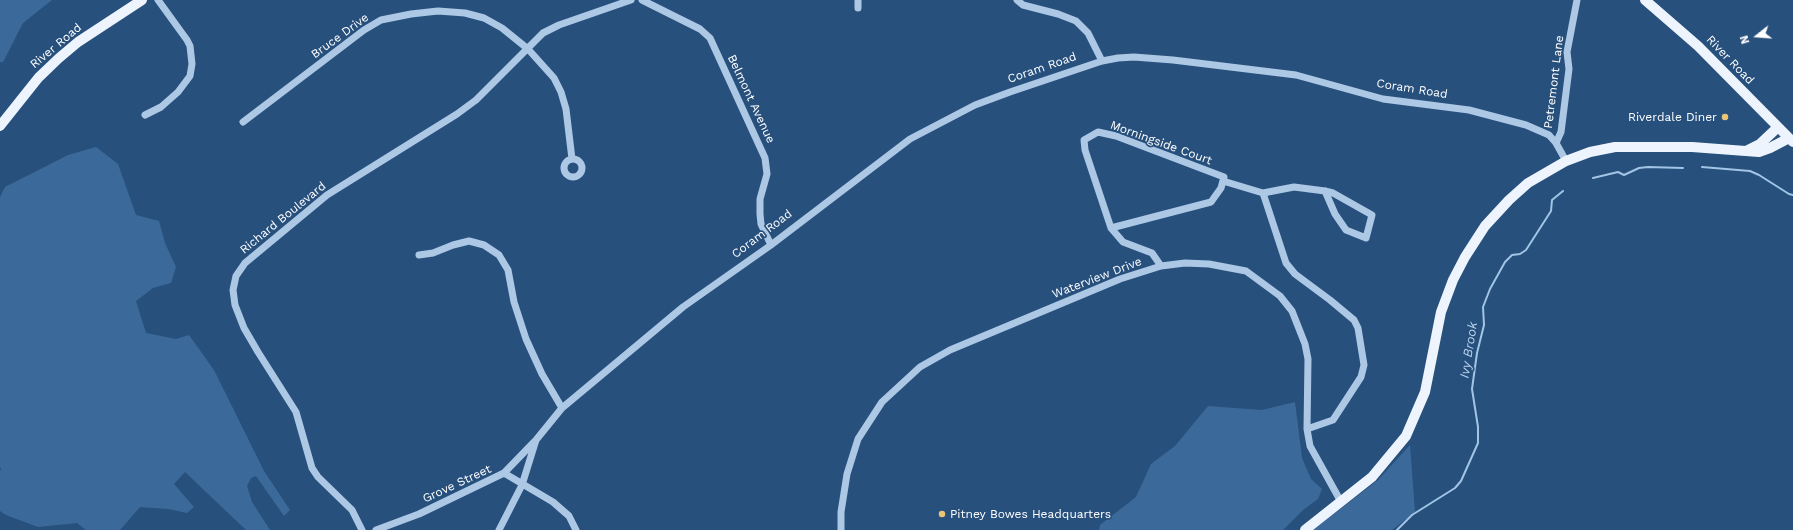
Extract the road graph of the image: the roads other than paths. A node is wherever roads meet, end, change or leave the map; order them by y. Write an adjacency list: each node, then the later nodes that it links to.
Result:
1 (142, 0): 14 (main road, River Road)
2 (158, 0): 12 (street)
3 (631, 0): 10 (street, Richard Boulevard)
4 (642, 0): 25 (street, Belmont Avenue)
5 (858, 0): 9 (street)
6 (1017, 0): 11 (street)
7 (1577, 0): 17 (street, Petremont Lane)
8 (1645, 0): 15 (main road, River Road)
9 (858, 8)
10 (528, 49): 13 (street, Bruce Drive); 19 (street, Bruce Drive); 34 (street, Richard Boulevard)
11 (1102, 61): 17 (street, Coram Road); 25 (street, Coram Road)
12 (145, 115)
13 (243, 122)
14 (0, 126)
15 (1778, 127): 16 (main road, River Road); 18 (main road)
16 (1791, 140): 18 (main road)
17 (1556, 143): 20 (street, Coram Road)
18 (1745, 151): 20 (main road)
19 (572, 159)
20 (1566, 161): 33 (main road)
21 (1223, 181): 23 (street, Morningside Court); 24 (street); 24 (street, Morningside Court)
22 (1325, 191): 22 (street); 23 (street)
23 (1263, 193): 29 (street)
24 (1111, 228): 27 (street, Morningside Court)
25 (771, 245): 28 (street, Coram Road)
26 (419, 255): 28 (street)
27 (1161, 266): 29 (street, Waterview Drive); 38 (street, Waterview Drive)
28 (562, 408): 30 (street, Coram Road)
29 (1307, 429): 33 (street, Waterview Drive)
30 (536, 440): 31 (street, Grove Street); 32 (street, Coram Road)
31 (504, 473): 32 (street); 35 (street, Grove Street)
32 (522, 485): 36 (street, Coram Road); 37 (street)
33 (1340, 500): 39 (main road)
34 (362, 530)
35 (376, 530)
36 (499, 530)
37 (576, 530)
38 (841, 530)
39 (1304, 530)

